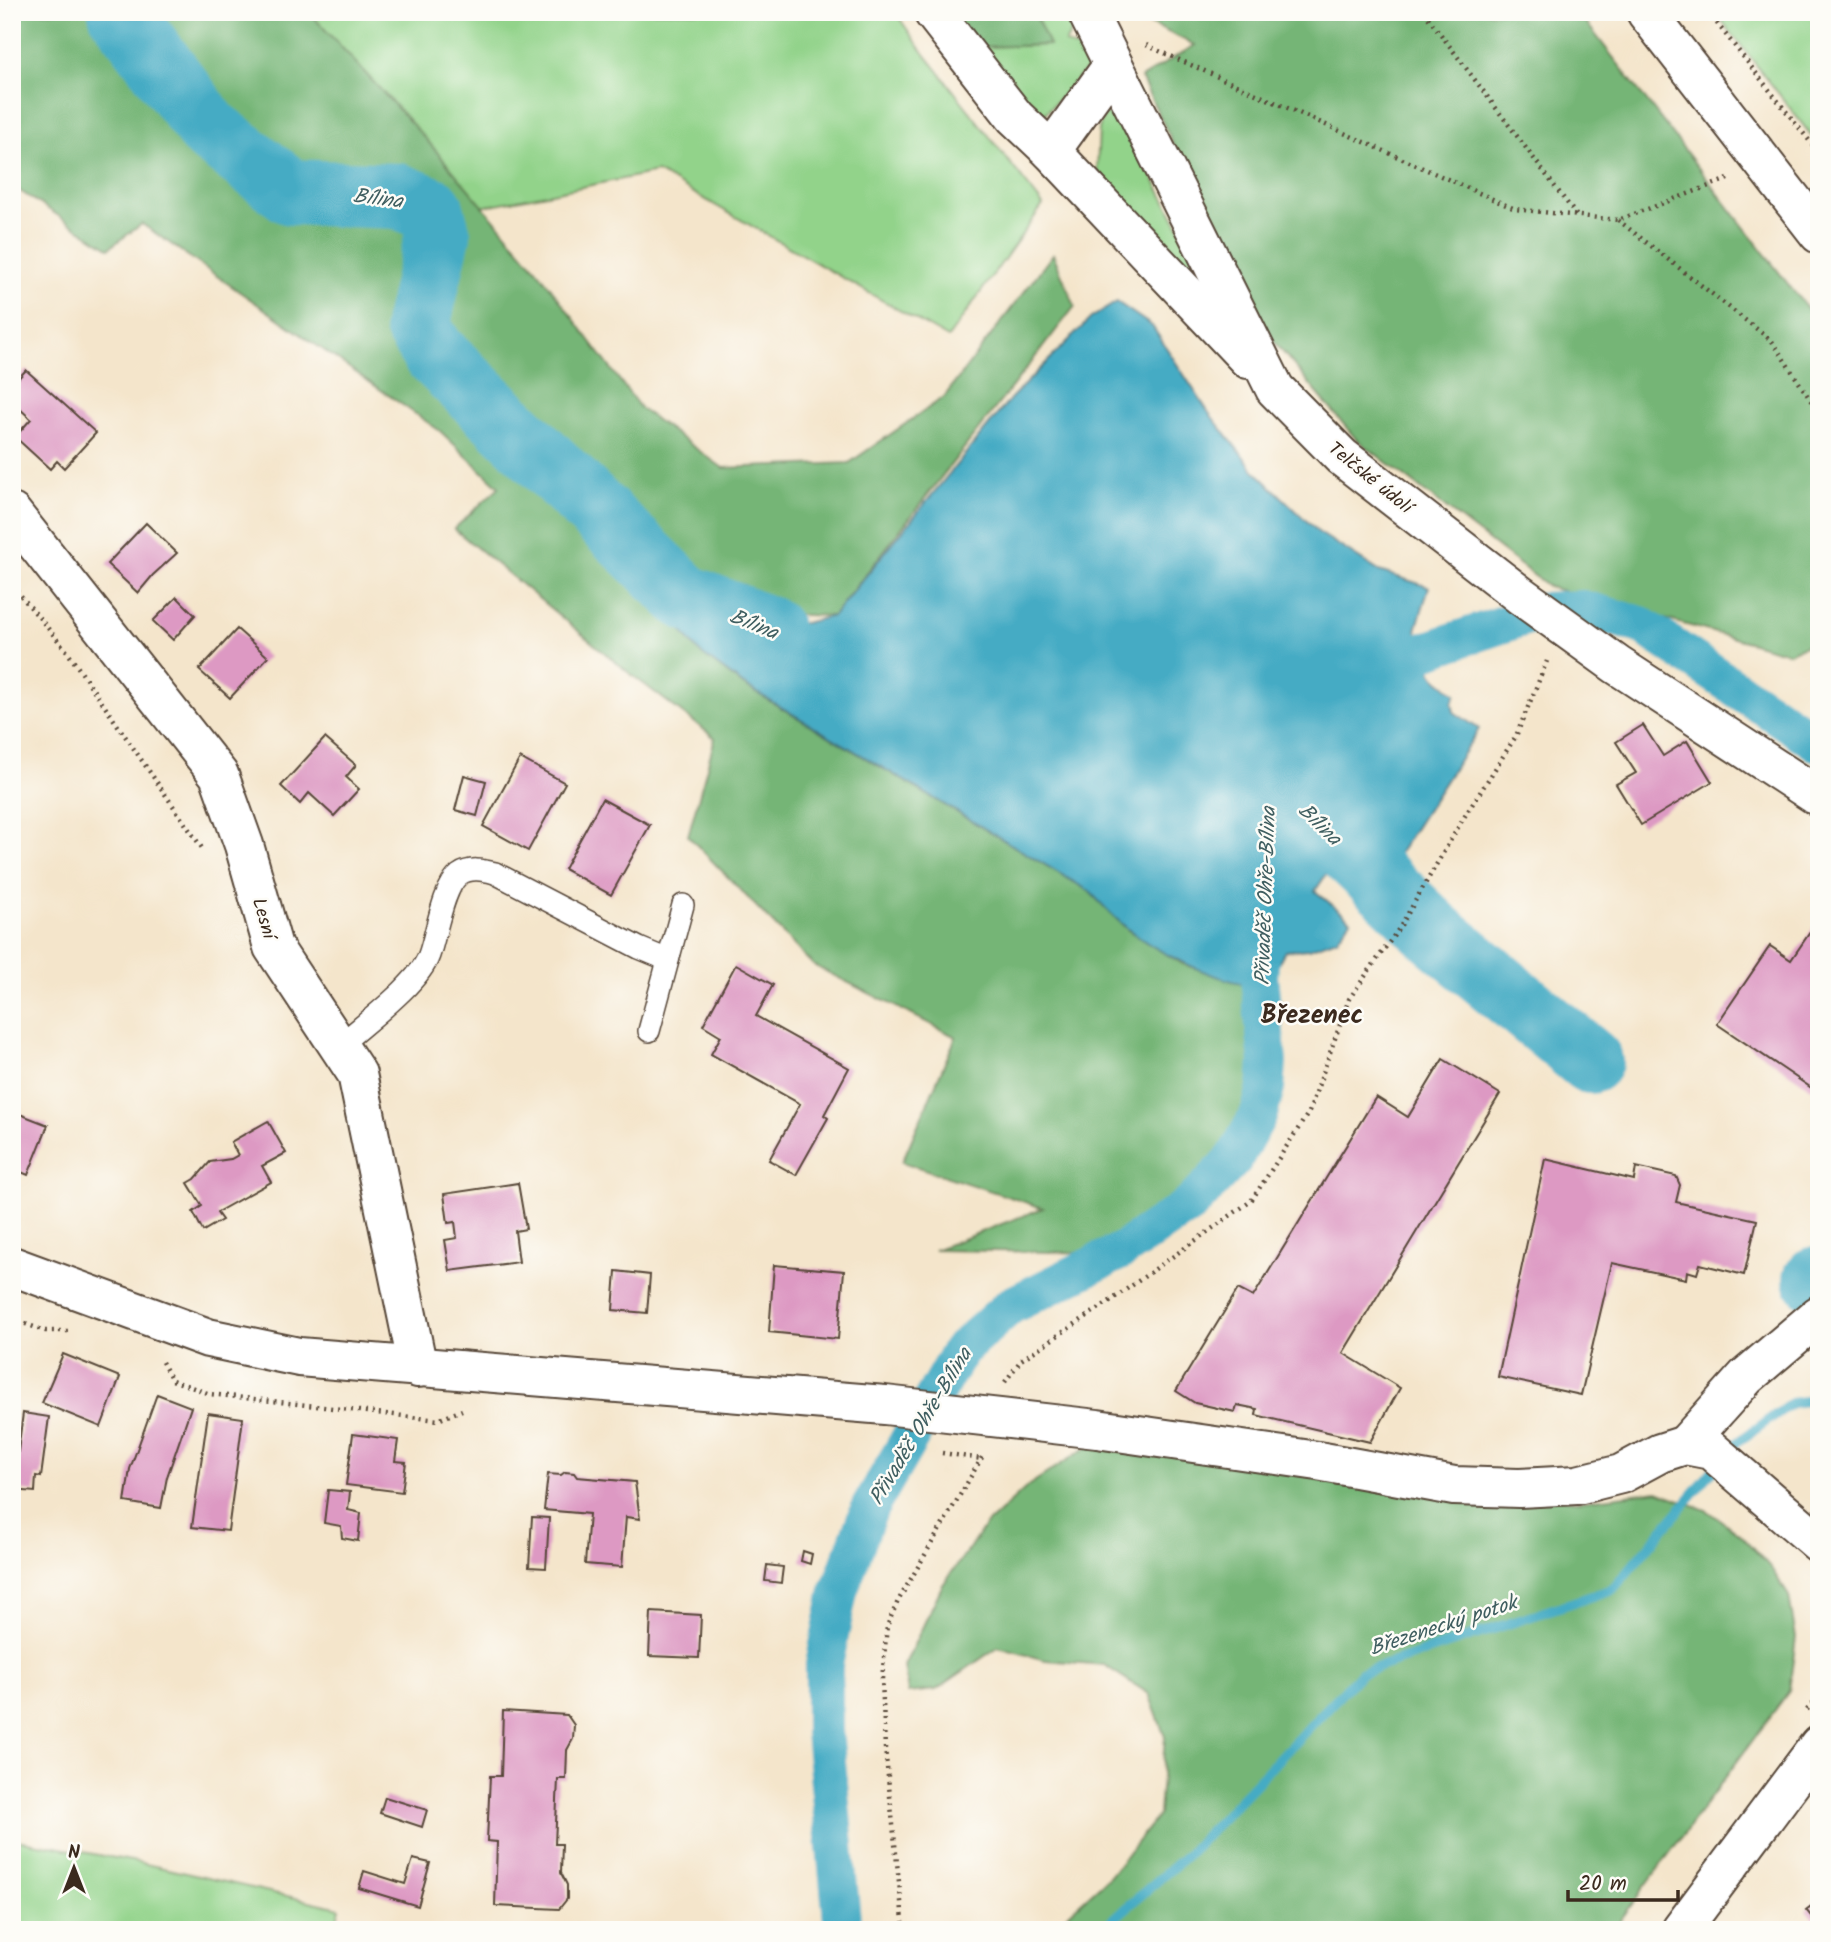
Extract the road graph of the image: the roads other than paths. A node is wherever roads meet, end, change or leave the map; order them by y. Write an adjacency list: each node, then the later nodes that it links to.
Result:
1 (933, 12): 5 (street)
2 (1646, 12): 6 (street)
3 (1089, 16): 4 (street, Telčské údolí)
4 (1114, 65): 5 (street); 7 (street, Telčské údolí)
5 (1051, 151): 7 (street)
6 (1819, 234)
7 (1275, 389): 9 (street, Telčské údolí)
8 (12, 513): 13 (street, Lesní)
9 (1819, 797)
10 (683, 905): 11 (lane)
11 (668, 960): 12 (lane); 13 (lane)
12 (649, 1031)
13 (339, 1046): 16 (street, Lesní)
14 (12, 1266): 16 (street)
15 (1818, 1315): 17 (street)
16 (418, 1368): 17 (street)
17 (1709, 1454): 18 (street)
18 (1819, 1543)
19 (1819, 1745): 20 (street)
20 (1681, 1930)

